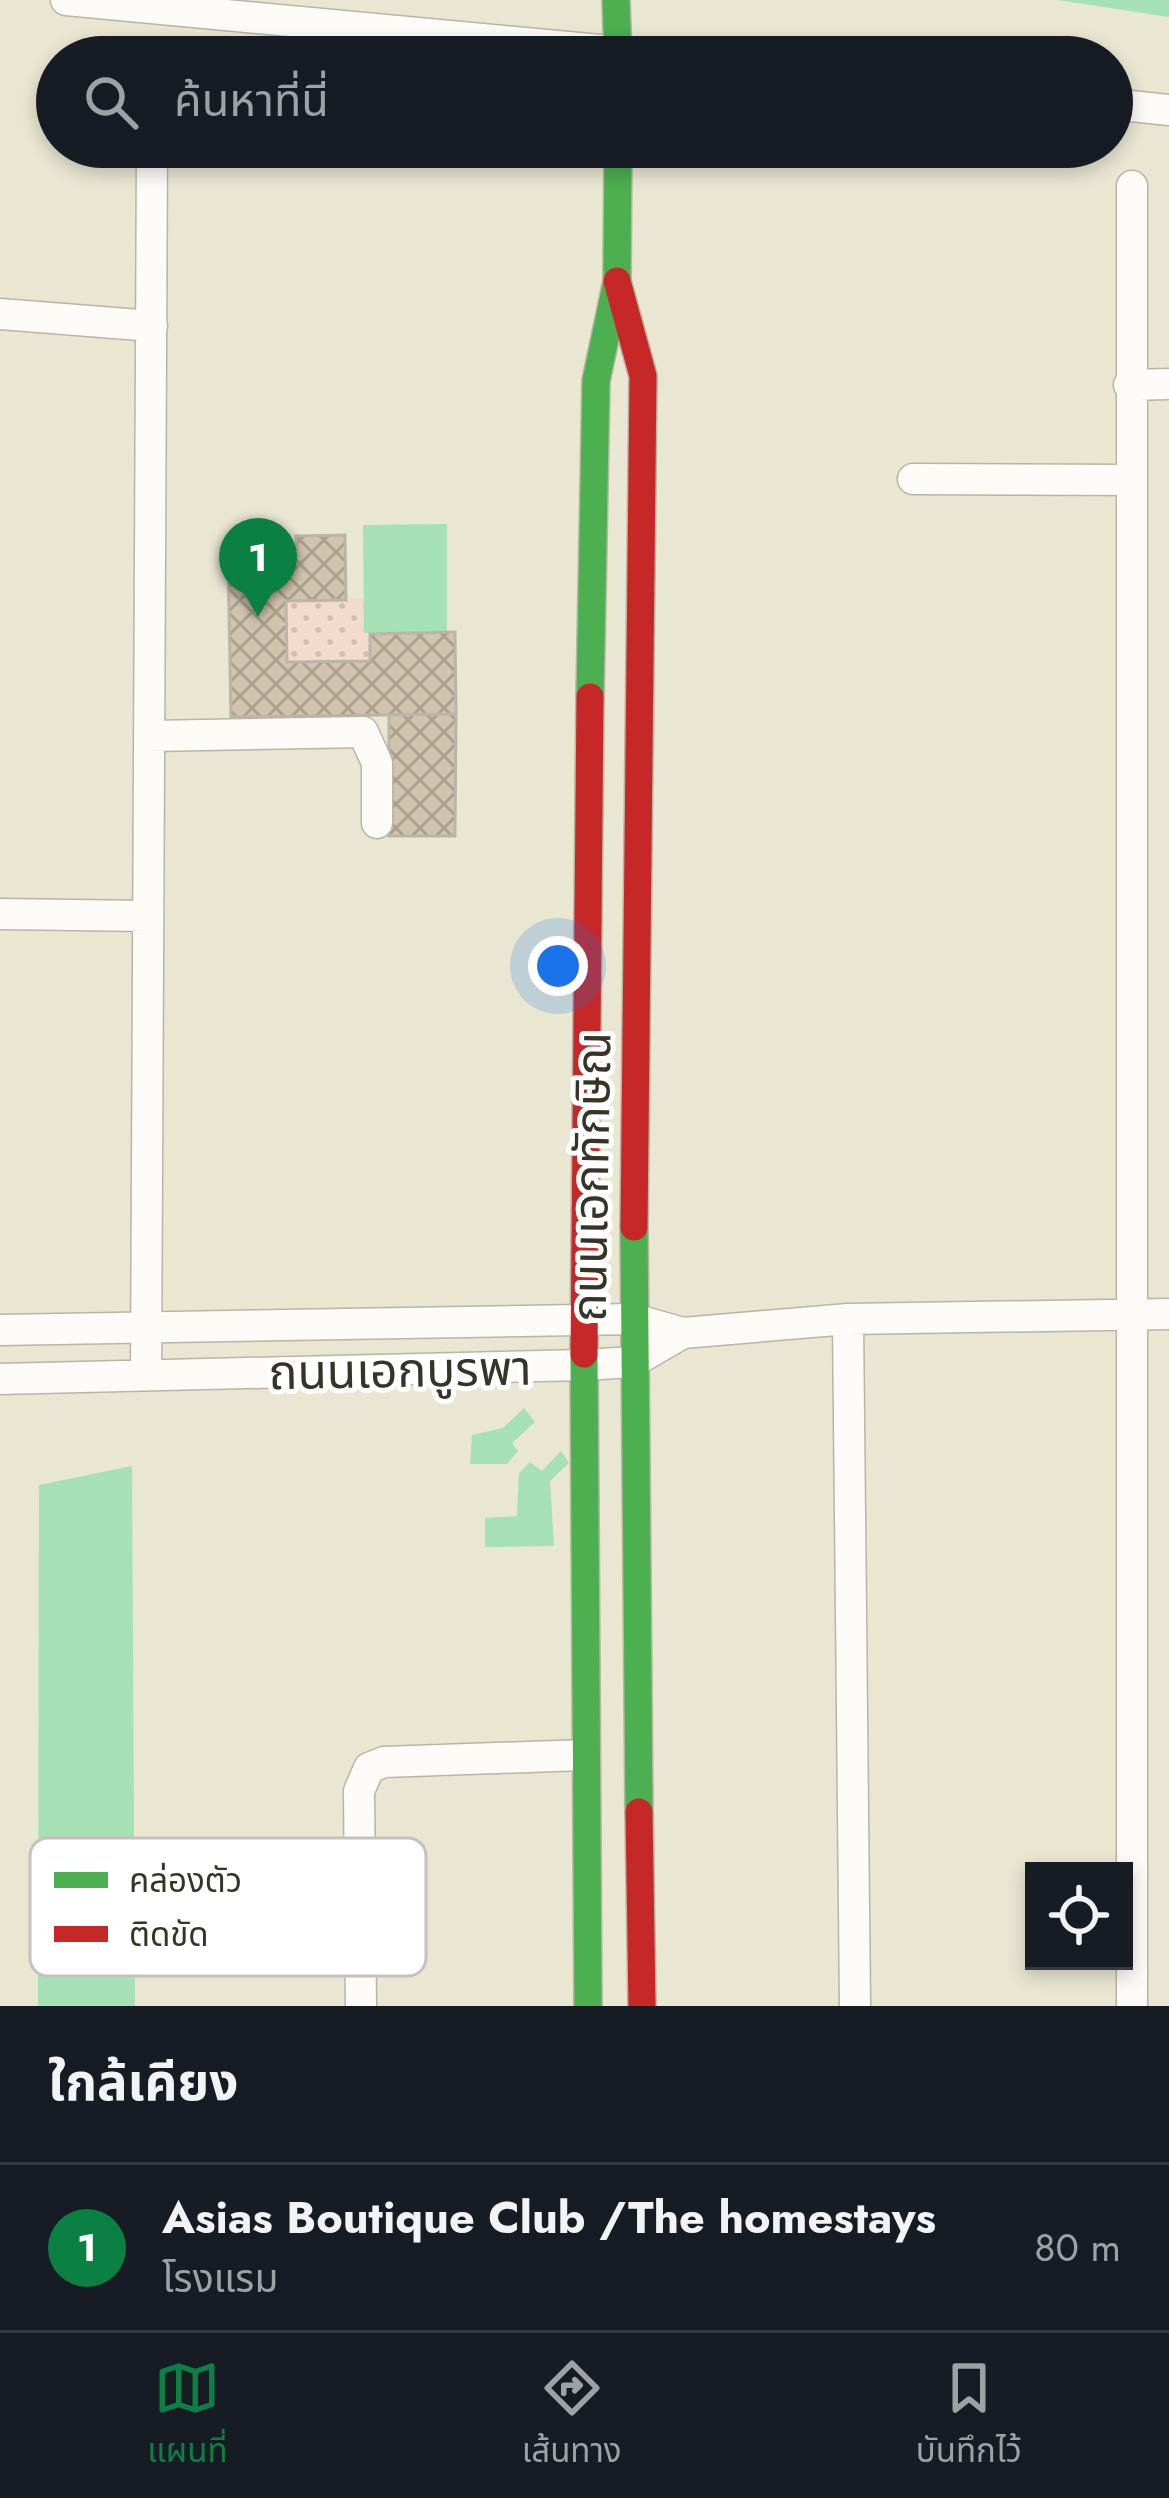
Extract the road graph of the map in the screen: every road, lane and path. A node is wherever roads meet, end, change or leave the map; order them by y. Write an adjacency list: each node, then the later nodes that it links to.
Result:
1 (66, 0): 3 (street)
2 (616, 0): 4 (street)
3 (434, 36)
4 (617, 36)
5 (1133, 106): 6 (street)
6 (1169, 110)
7 (152, 168): 12 (street)
8 (618, 168): 10 (street, ถนนเอกทักษิณ)
9 (1132, 186): 14 (street)
10 (616, 281): 24 (street, ถนนเอกทักษิณ); 25 (street, ถนนเอกทักษิณ)
11 (0, 314): 12 (street)
12 (152, 326): 17 (street)
13 (1169, 384): 14 (street)
14 (1129, 385): 16 (street)
15 (913, 479): 16 (street)
16 (1131, 480): 21 (street)
17 (151, 736): 18 (street); 20 (street)
18 (377, 823)
19 (0, 914): 20 (street)
20 (147, 916): 26 (street)
21 (1129, 1314): 22 (street); 23 (street); 41 (street)
22 (1169, 1314)
23 (848, 1318): 28 (street); 40 (street)
24 (634, 1319): 25 (street, ถนนเอกบูรพา); 28 (street, ถนนเอกบูรพา); 29 (street, ถนนเอกทักษิณ)
25 (585, 1324): 26 (street, ถนนเอกบูรพา); 30 (street, ถนนเอกทักษิณ)
26 (146, 1326): 27 (street, ถนนเอกบูรพา); 31 (street)
27 (0, 1330)
28 (683, 1334): 29 (street, ถนนเอกบูรพา)
29 (633, 1362): 30 (street, ถนนเอกบูรพา); 33 (street, ถนนเอกทักษิณ)
30 (584, 1365): 31 (street, ถนนเอกบูรพา); 34 (street, ถนนเอกทักษิณ)
31 (146, 1376): 32 (street, ถนนเอกบูรพา)
32 (0, 1379)
33 (640, 1752): 34 (street); 39 (street, ถนนเอกทักษิณ)
34 (584, 1755): 35 (street); 38 (street, ถนนเอกทักษิณ)
35 (359, 1838)
36 (361, 1976): 37 (street)
37 (361, 2006)
38 (588, 2006)
39 (643, 2006)
40 (855, 2006)
41 (1132, 2006)

